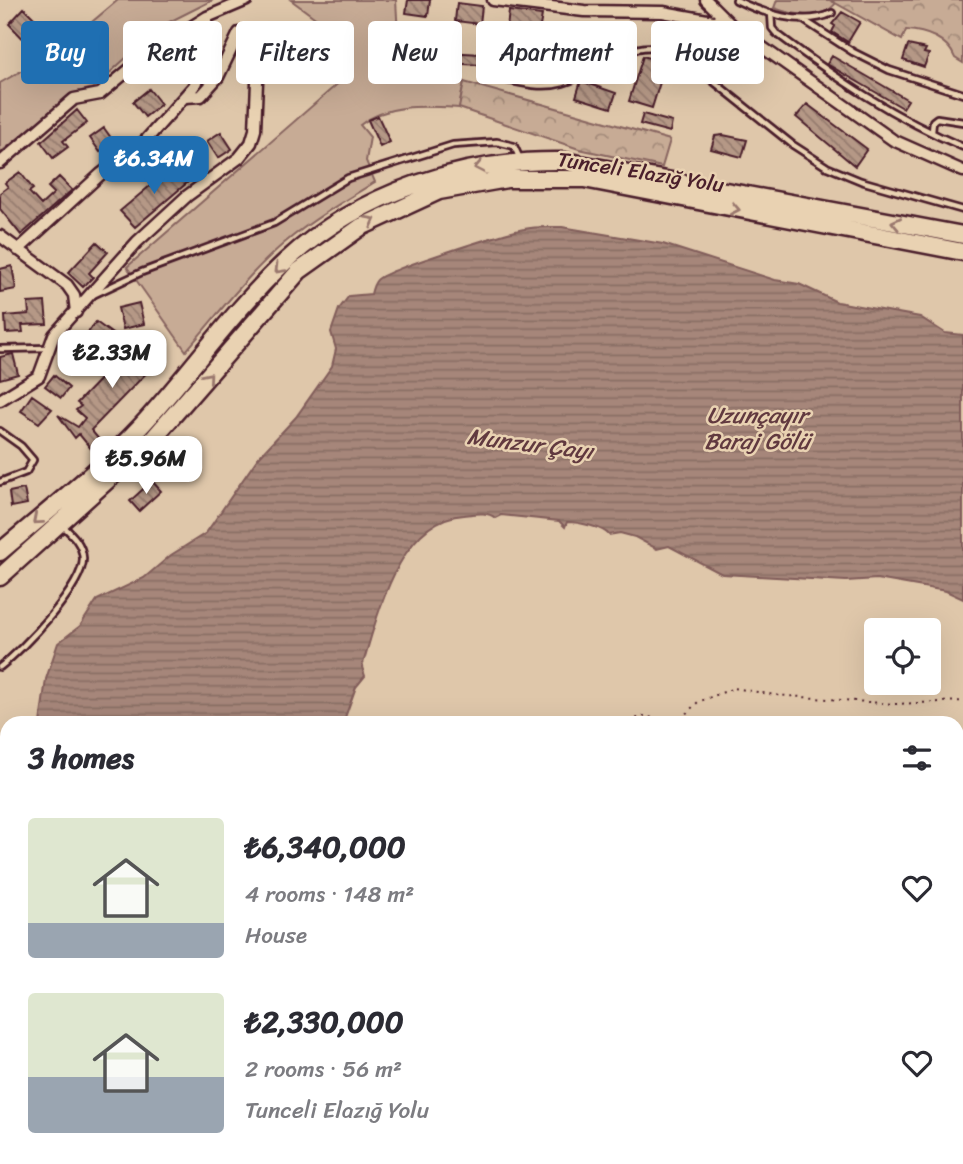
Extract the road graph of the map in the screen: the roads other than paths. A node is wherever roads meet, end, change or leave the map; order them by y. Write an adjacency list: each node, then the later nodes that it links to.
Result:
1 (247, 0): 7 (street)
2 (493, 0): 9 (street)
3 (706, 0): 10 (street)
4 (736, 0): 5 (lane)
5 (771, 13): 8 (lane); 18 (lane)
6 (832, 13): 8 (lane)
7 (207, 17): 16 (street); 21 (street)
8 (802, 19): 15 (lane)
9 (714, 21)
10 (728, 21)
11 (764, 48): 22 (street)
12 (637, 49): 23 (lane)
13 (527, 84): 14 (lane)
14 (554, 84)
15 (963, 94)
16 (185, 97): 26 (street); 28 (street)
17 (963, 122): 18 (lane)
18 (932, 133): 19 (lane)
19 (963, 147)
20 (520, 162): 24 (main road, Tunceli Elazığ Yolu, one-way to 20); 28 (lane); 36 (main road, Tunceli Elazığ Yolu, one-way to 36)
21 (0, 163)
22 (963, 171)
23 (963, 210)
24 (963, 235)
25 (0, 236): 26 (street)
26 (18, 250): 29 (street)
27 (963, 252): 35 (main road, Tunceli Elazığ Yolu, one-way to 27)
28 (90, 296): 29 (street)
29 (76, 312): 30 (street)
30 (48, 348): 31 (lane); 32 (street)
31 (0, 349)
32 (0, 400)
33 (0, 431): 34 (lane)
34 (0, 482)
35 (60, 523): 37 (main road, Tunceli Elazığ Yolu); 38 (lane)
36 (0, 552)
37 (0, 577)
38 (0, 667)

